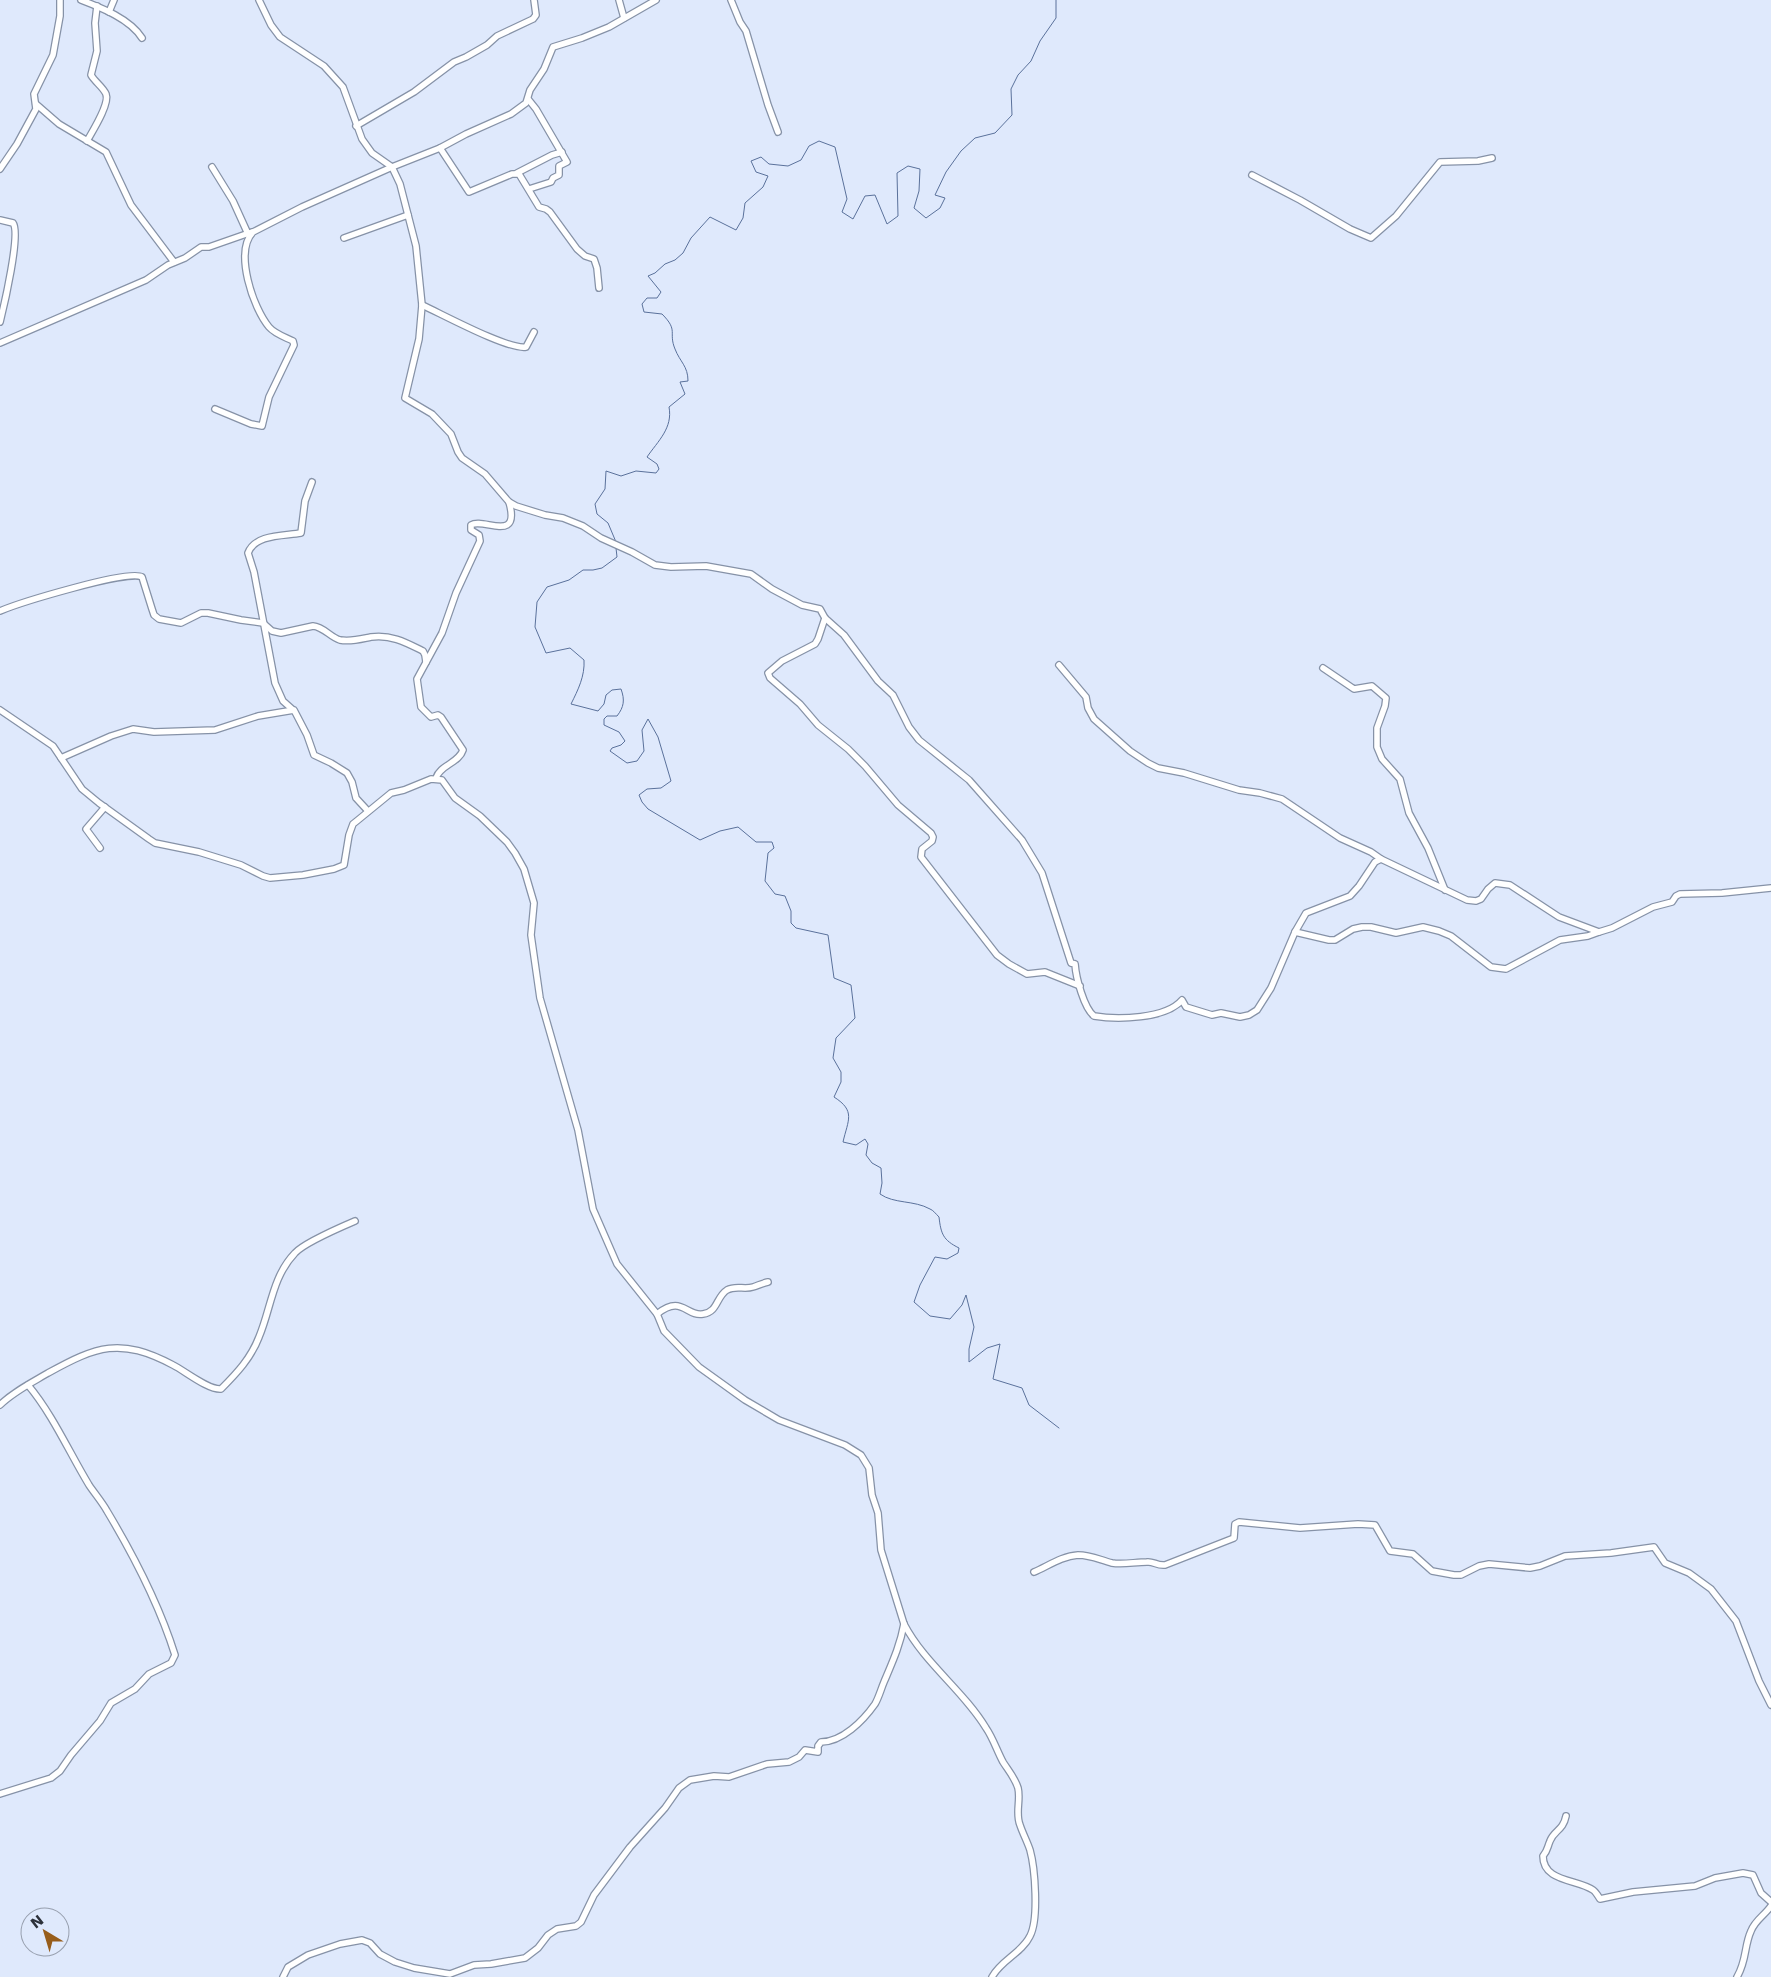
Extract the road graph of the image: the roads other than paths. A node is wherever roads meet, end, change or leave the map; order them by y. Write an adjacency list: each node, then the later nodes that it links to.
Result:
1 (60, 0): 15 (street)
2 (81, 0): 10 (street)
3 (114, 0): 11 (street)
4 (258, 0): 16 (street)
5 (534, 0): 16 (street)
6 (619, 0): 12 (street)
7 (656, 0): 9 (street)
8 (731, 0): 17 (street)
9 (648, 2): 12 (street)
10 (97, 6): 11 (street); 18 (street)
11 (109, 12): 13 (street)
12 (624, 18): 14 (street)
13 (142, 38)
14 (528, 99): 19 (street); 20 (street)
15 (36, 104): 18 (street); 24 (street)
16 (356, 126): 23 (street)
17 (778, 132)
18 (86, 141): 32 (street)
19 (440, 148): 23 (street); 25 (street)
20 (562, 152): 25 (street); 27 (street)
21 (1492, 158): 26 (street)
22 (212, 167): 30 (street)
23 (392, 167): 28 (street); 30 (street)
24 (0, 168)
25 (517, 173): 27 (street)
26 (1252, 175)
27 (529, 189): 33 (street)
28 (408, 214): 31 (street); 34 (street)
29 (0, 220): 35 (street)
30 (250, 233): 32 (street); 38 (street)
31 (344, 238)
32 (174, 262): 37 (street)
33 (599, 288)
34 (422, 305): 36 (street); 40 (street)
35 (0, 322)
36 (534, 332)
37 (0, 343)
38 (215, 410)
39 (312, 482): 43 (street)
40 (509, 502): 42 (street); 44 (street)
41 (0, 611): 43 (street)
42 (825, 618): 61 (street); 61 (street)
43 (263, 623): 45 (street); 49 (street)
44 (434, 648): 45 (street); 46 (street)
45 (423, 651): 46 (street)
46 (426, 662): 52 (street)
47 (1060, 666): 56 (street)
48 (1323, 668): 58 (street)
49 (292, 709): 51 (street); 54 (street)
50 (0, 710): 51 (street)
51 (61, 758): 53 (street)
52 (436, 778): 54 (street); 64 (street)
53 (105, 807): 54 (street); 55 (street)
54 (368, 812)
55 (100, 848)
56 (1381, 859): 58 (street); 59 (street)
57 (1771, 888): 60 (street)
58 (1445, 890): 60 (street)
59 (1295, 932): 60 (street); 61 (street)
60 (1600, 932)
61 (1080, 986)
62 (355, 1221): 65 (street)
63 (768, 1282): 64 (street)
64 (657, 1314): 68 (street)
65 (28, 1385): 66 (street); 70 (street)
66 (0, 1405)
67 (1034, 1572): 69 (street)
68 (904, 1624): 73 (street); 74 (street)
69 (1771, 1705)
70 (0, 1794)
71 (1566, 1816): 72 (street)
72 (1771, 1904): 75 (street)
73 (283, 1977)
74 (992, 1977)
75 (1737, 1977)

